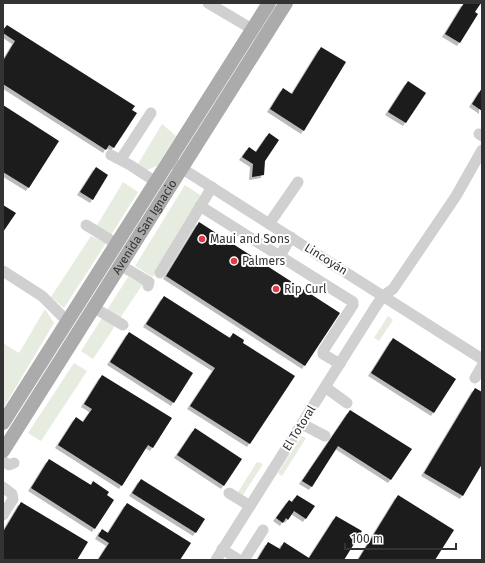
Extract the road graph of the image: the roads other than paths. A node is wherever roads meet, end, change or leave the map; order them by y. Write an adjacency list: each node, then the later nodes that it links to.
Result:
1 (268, 3): 6 (main road, Avenida San Ignacio)
2 (286, 3): 5 (main road, Avenida San Ignacio)
3 (295, 3): 5 (main road)
4 (217, 5): 6 (street)
5 (276, 18): 9 (main road, Avenida San Ignacio)
6 (252, 29): 9 (main road, Avenida San Ignacio)
7 (150, 113): 10 (street)
8 (482, 150): 25 (street, El Totoral)
9 (176, 164): 10 (main road, Avenida San Ignacio); 12 (street, Lincoyán); 15 (main road, Avenida San Ignacio)
10 (156, 182): 14 (main road, Avenida San Ignacio)
11 (298, 182): 16 (street)
12 (212, 187): 13 (street); 16 (street, Lincoyán)
13 (200, 206): 20 (street); 23 (street)
14 (140, 207): 15 (main road); 19 (main road, Avenida San Ignacio)
15 (152, 215): 21 (main road, Avenida San Ignacio)
16 (269, 224): 18 (street, Lincoyán)
17 (86, 225): 19 (street)
18 (291, 237): 20 (street); 25 (street, Lincoyán)
19 (117, 244): 27 (main road, Avenida San Ignacio)
20 (280, 256): 30 (street)
21 (120, 265): 24 (street); 26 (main road, Avenida San Ignacio)
22 (3, 270): 27 (street)
23 (160, 272)
24 (148, 286)
25 (383, 296): 29 (street, Lincoyán); 30 (street, El Totoral)
26 (93, 307): 28 (street); 38 (main road, Avenida San Ignacio)
27 (68, 320): 35 (main road, Avenida San Ignacio)
28 (123, 325)
29 (482, 359)
30 (340, 364): 33 (street, El Totoral)
31 (482, 366): 32 (street)
32 (475, 378)
33 (325, 387): 34 (street); 36 (street, El Totoral)
34 (346, 403)
35 (3, 423)
36 (302, 424): 37 (street); 41 (street, El Totoral)
37 (325, 436)
38 (3, 450)
39 (3, 487): 42 (street)
40 (230, 493): 41 (street)
41 (250, 506): 44 (street, El Totoral)
42 (3, 515)
43 (263, 530): 47 (street)
44 (222, 549): 45 (street, El Totoral); 46 (street)
45 (216, 560)
46 (239, 560)
47 (244, 560)

